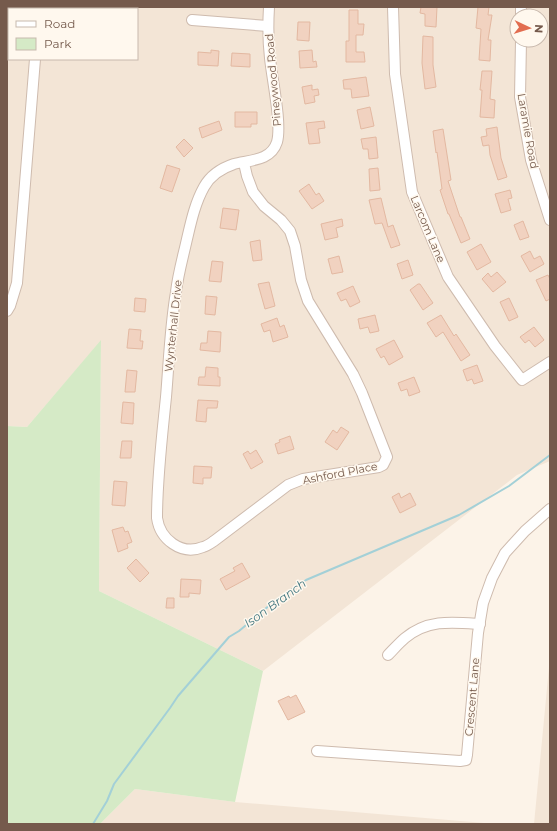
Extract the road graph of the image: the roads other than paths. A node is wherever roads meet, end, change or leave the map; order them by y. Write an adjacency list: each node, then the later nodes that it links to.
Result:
1 (269, 7): 4 (street, Pineywood Road)
2 (393, 7): 11 (street, Larcom Lane)
3 (192, 20): 4 (street)
4 (268, 26): 7 (street, Pineywood Road)
5 (521, 48): 8 (street, Laramie Road)
6 (35, 60): 10 (street)
7 (244, 163): 9 (street, Pineywood Road); 12 (street, Ashford Place)
8 (550, 220)
9 (190, 226): 12 (street, Wynterhall Drive)
10 (7, 311)
11 (550, 362)
12 (163, 428)
13 (550, 509): 14 (street, Crescent Lane)
14 (480, 624): 15 (street); 16 (street, Crescent Lane)
15 (388, 656)
16 (317, 751)

